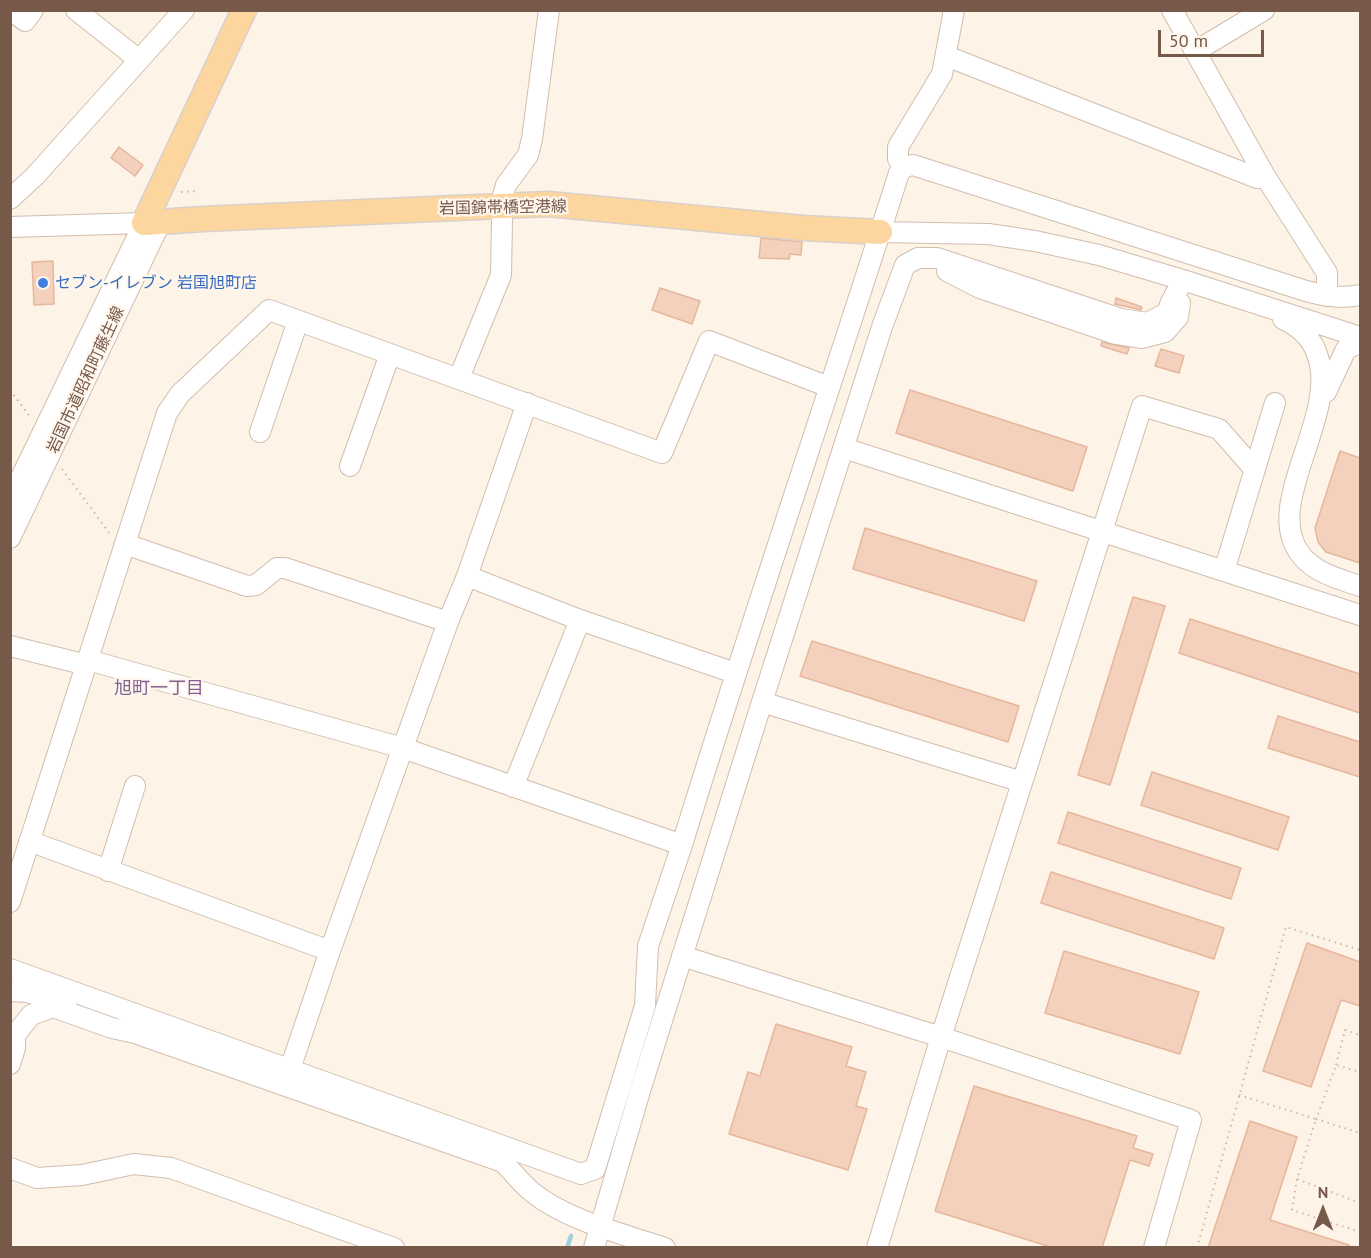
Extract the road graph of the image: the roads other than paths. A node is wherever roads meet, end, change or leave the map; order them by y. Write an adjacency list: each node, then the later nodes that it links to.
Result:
1 (11, 10): 2 (street)
2 (33, 10)
3 (76, 10): 13 (street)
4 (184, 10): 13 (street)
5 (244, 10): 18 (main road)
6 (260, 10): 18 (main road)
7 (549, 10): 17 (street)
8 (954, 10): 12 (street)
9 (1172, 10): 11 (street)
10 (1264, 10): 11 (street)
11 (1196, 51): 15 (street)
12 (946, 57): 14 (street); 15 (street)
13 (139, 60): 16 (street)
14 (904, 167): 20 (street); 24 (street)
15 (1265, 176): 24 (street)
16 (10, 199)
17 (500, 206): 18 (main road, 岩国錦帯橋空港線); 20 (main road, 岩国錦帯橋空港線); 29 (street)
18 (153, 222): 19 (street); 38 (street, 岩国市道昭和町藤生線); 40 (street, 岩国市道昭和町藤生線)
19 (10, 227)
20 (876, 241): 21 (street); 30 (street)
21 (1183, 280): 22 (street); 35 (street)
22 (1205, 288): 26 (street); 33 (street)
23 (1360, 295): 24 (street)
24 (1327, 296)
25 (298, 321): 28 (street); 34 (street); 41 (street)
26 (1360, 337)
27 (1360, 343): 33 (street)
28 (390, 354): 29 (street); 36 (street)
29 (459, 378): 31 (street)
30 (829, 387): 31 (street); 50 (street)
31 (527, 403): 43 (street)
32 (1275, 403): 37 (street)
33 (1317, 414): 44 (street)
34 (260, 432)
35 (844, 448): 39 (street); 51 (street)
36 (350, 466)
37 (1255, 470): 39 (street); 42 (street)
38 (10, 500)
39 (1103, 531): 42 (street); 53 (street)
40 (10, 538)
41 (124, 546): 47 (street); 49 (street)
42 (1224, 571): 45 (street)
43 (467, 576): 46 (street); 47 (street)
44 (1360, 586)
45 (1360, 615)
46 (580, 620): 50 (street); 55 (street)
47 (448, 622): 52 (street)
48 (10, 646): 49 (street)
49 (88, 662): 52 (street); 56 (street)
50 (735, 673): 57 (street)
51 (762, 702): 53 (street); 61 (street)
52 (402, 748): 55 (street); 60 (street)
53 (1022, 782): 66 (street)
54 (135, 786): 58 (street)
55 (513, 787): 57 (street)
56 (29, 841): 58 (street); 59 (street)
57 (682, 845): 68 (street)
58 (108, 871): 60 (street)
59 (10, 902)
60 (330, 951): 68 (street)
61 (682, 956): 66 (street); 70 (street)
62 (10, 969): 68 (street)
63 (10, 991): 64 (street)
64 (135, 1033): 65 (street); 70 (street)
65 (13, 1034): 67 (street)
66 (941, 1037): 74 (street); 75 (street)
67 (10, 1064)
68 (290, 1069)
69 (10, 1168): 71 (street)
70 (601, 1227): 72 (street); 73 (street)
71 (394, 1248)
72 (594, 1248)
73 (665, 1248)
74 (877, 1248)
75 (1154, 1248)

